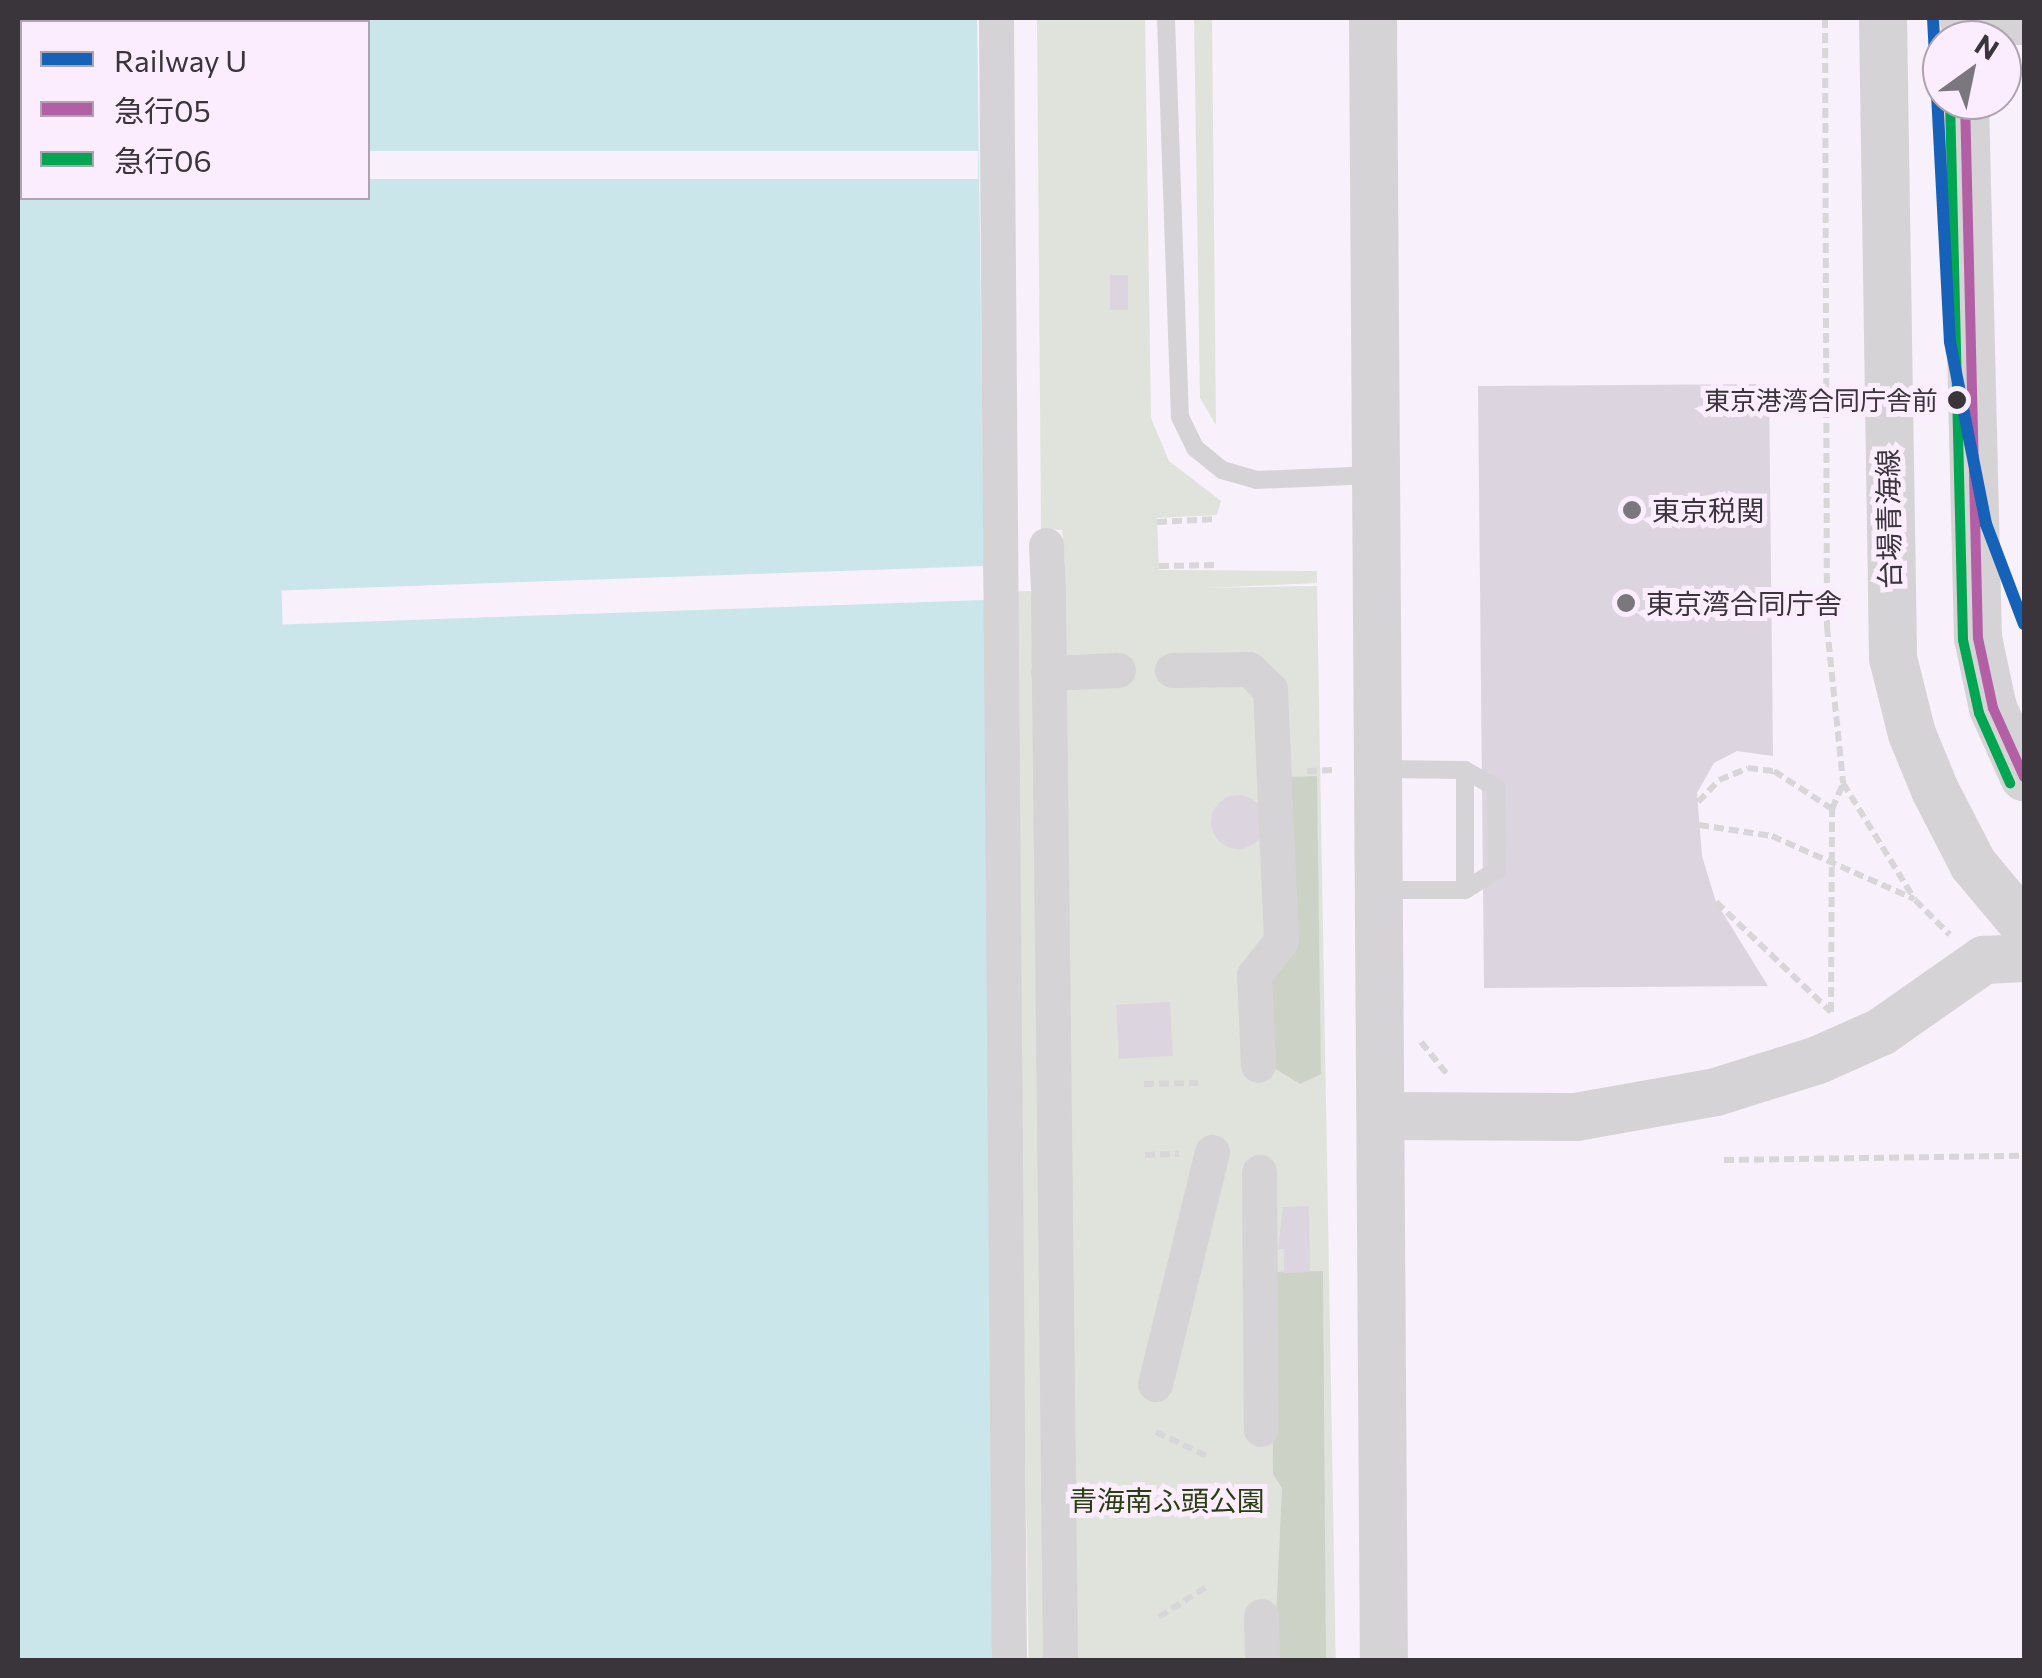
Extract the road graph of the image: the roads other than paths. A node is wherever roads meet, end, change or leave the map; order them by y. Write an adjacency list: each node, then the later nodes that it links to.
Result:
1 (996, 18): 26 (street)
2 (1166, 18): 6 (lane)
3 (1373, 18): 6 (street)
4 (1883, 18): 14 (street, 台場青海線)
5 (1966, 120): 13 (street)
6 (1380, 475): 11 (street)
7 (1046, 545): 10 (street)
8 (1118, 670): 10 (street)
9 (1172, 670): 19 (street)
10 (1048, 673): 27 (street)
11 (1382, 769): 12 (lane); 15 (street)
12 (1465, 770): 16 (lane); 16 (lane)
13 (2024, 777)
14 (1973, 864): 17 (street, 台場青海線); 18 (street)
15 (1382, 890): 16 (lane); 20 (street)
16 (1465, 890)
17 (2024, 926)
18 (2004, 959): 20 (street)
19 (1258, 1064)
20 (1383, 1116): 29 (street)
21 (1212, 1152): 23 (street)
22 (1259, 1172): 24 (street)
23 (1155, 1384)
24 (1261, 1430)
25 (1261, 1616): 28 (street)
26 (1009, 1660)
27 (1060, 1660)
28 (1262, 1660)
29 (1384, 1660)

